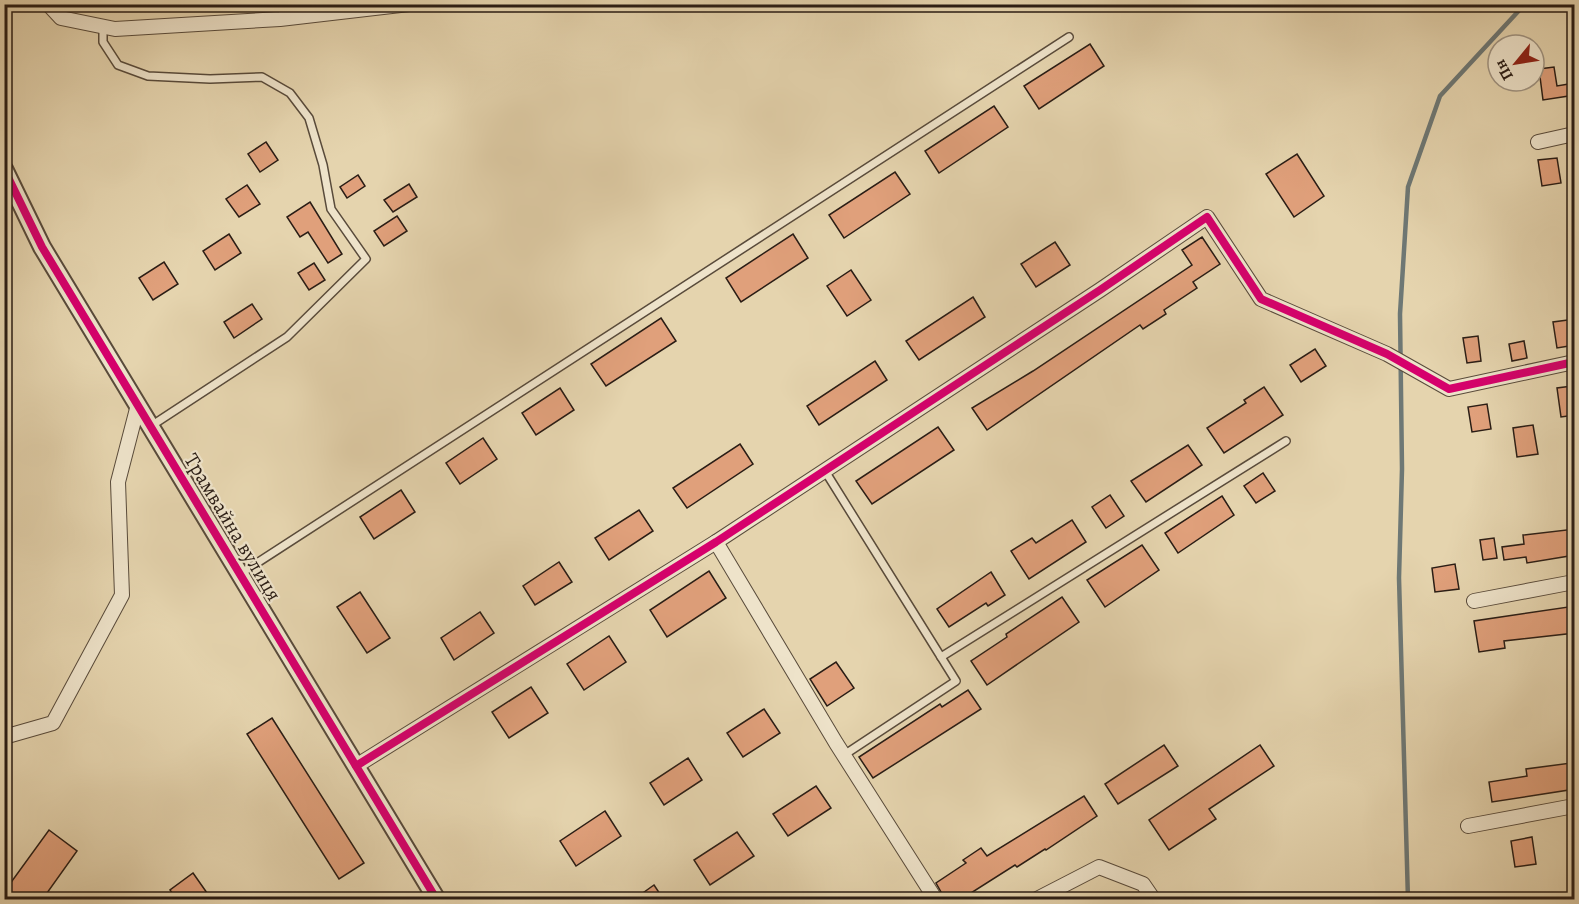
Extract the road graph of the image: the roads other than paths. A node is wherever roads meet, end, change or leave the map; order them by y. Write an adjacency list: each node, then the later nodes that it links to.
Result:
1 (48, 4): 3 (street)
2 (409, 4): 3 (street)
3 (103, 26): 10 (lane)
4 (1069, 37): 14 (lane)
5 (1575, 134): 6 (street)
6 (1538, 142)
7 (4, 169): 9 (street, Трамвайна вулиця)
8 (1575, 362): 12 (street)
9 (138, 405): 10 (street, Трамвайна вулиця); 18 (street)
10 (151, 426): 14 (street, Трамвайна вулиця)
11 (1286, 441): 17 (lane)
12 (825, 471): 13 (street); 17 (lane)
13 (716, 542): 19 (street); 20 (street)
14 (240, 574): 20 (street, Трамвайна вулиця)
15 (1575, 582): 16 (street)
16 (1474, 601)
17 (941, 657): 19 (lane)
18 (4, 736)
19 (844, 755): 24 (street)
20 (356, 766): 23 (street, Трамвайна вулиця)
21 (1575, 806): 22 (street)
22 (1468, 826)
23 (437, 900)
24 (936, 900)
25 (1035, 900): 26 (street)
26 (1154, 900)

